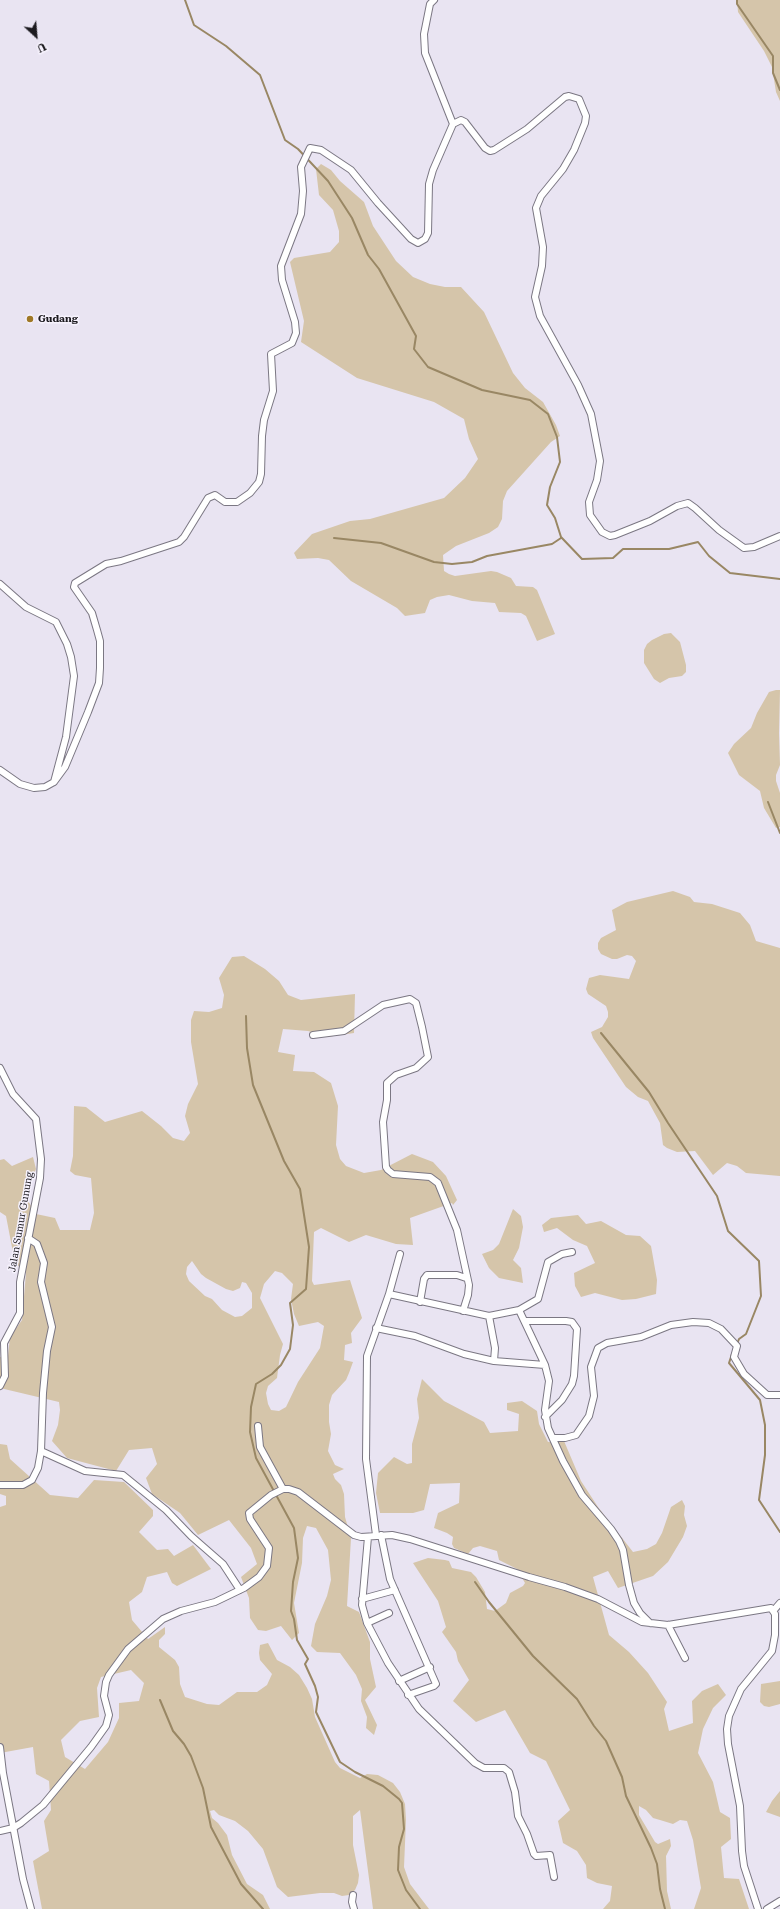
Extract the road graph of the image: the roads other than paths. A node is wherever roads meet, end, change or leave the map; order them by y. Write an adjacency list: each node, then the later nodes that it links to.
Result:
1 (434, 0): 2 (street)
2 (453, 124): 3 (street); 6 (street)
3 (780, 536)
4 (0, 584): 6 (street)
5 (0, 770): 6 (street)
6 (54, 782)
7 (312, 1035): 12 (street)
8 (0, 1068): 9 (street, Jalan Sumur Gunung)
9 (28, 1238): 22 (street, Jalan Sumur Gunung); 27 (street)
10 (572, 1252): 15 (street)
11 (400, 1254): 13 (street)
12 (466, 1278): 14 (street); 16 (street)
13 (389, 1294): 14 (street); 19 (street)
14 (420, 1302): 16 (street)
15 (519, 1310): 17 (street); 18 (street)
16 (463, 1311): 17 (street)
17 (489, 1316): 20 (street)
18 (525, 1320): 21 (street); 24 (street)
19 (376, 1328): 20 (street); 30 (street)
20 (494, 1361): 21 (street)
21 (545, 1365): 24 (street)
22 (0, 1386)
23 (780, 1395): 26 (street)
24 (545, 1417): 26 (street)
25 (258, 1426): 29 (street)
26 (553, 1438): 39 (street)
27 (41, 1451): 28 (street); 32 (street)
28 (0, 1486)
29 (283, 1489): 31 (street); 32 (street)
30 (378, 1535): 31 (street); 33 (street); 39 (street)
31 (368, 1537): 34 (street)
32 (240, 1590): 46 (street)
33 (395, 1590): 34 (street); 42 (street)
34 (362, 1599): 38 (street)
35 (779, 1604): 36 (street)
36 (774, 1610): 40 (street); 53 (street)
37 (389, 1613): 38 (street)
38 (367, 1623): 43 (street)
39 (650, 1623): 40 (street)
40 (668, 1625): 41 (street)
41 (685, 1658)
42 (430, 1667): 43 (street); 44 (street)
43 (399, 1681): 44 (street)
44 (408, 1695): 48 (street)
45 (0, 1747): 46 (street)
46 (13, 1828): 47 (street); 51 (street)
47 (0, 1831)
48 (554, 1877)
49 (353, 1895): 52 (street)
50 (780, 1901): 54 (street)
51 (31, 1909)
52 (354, 1909)
53 (758, 1909)
54 (767, 1909)

